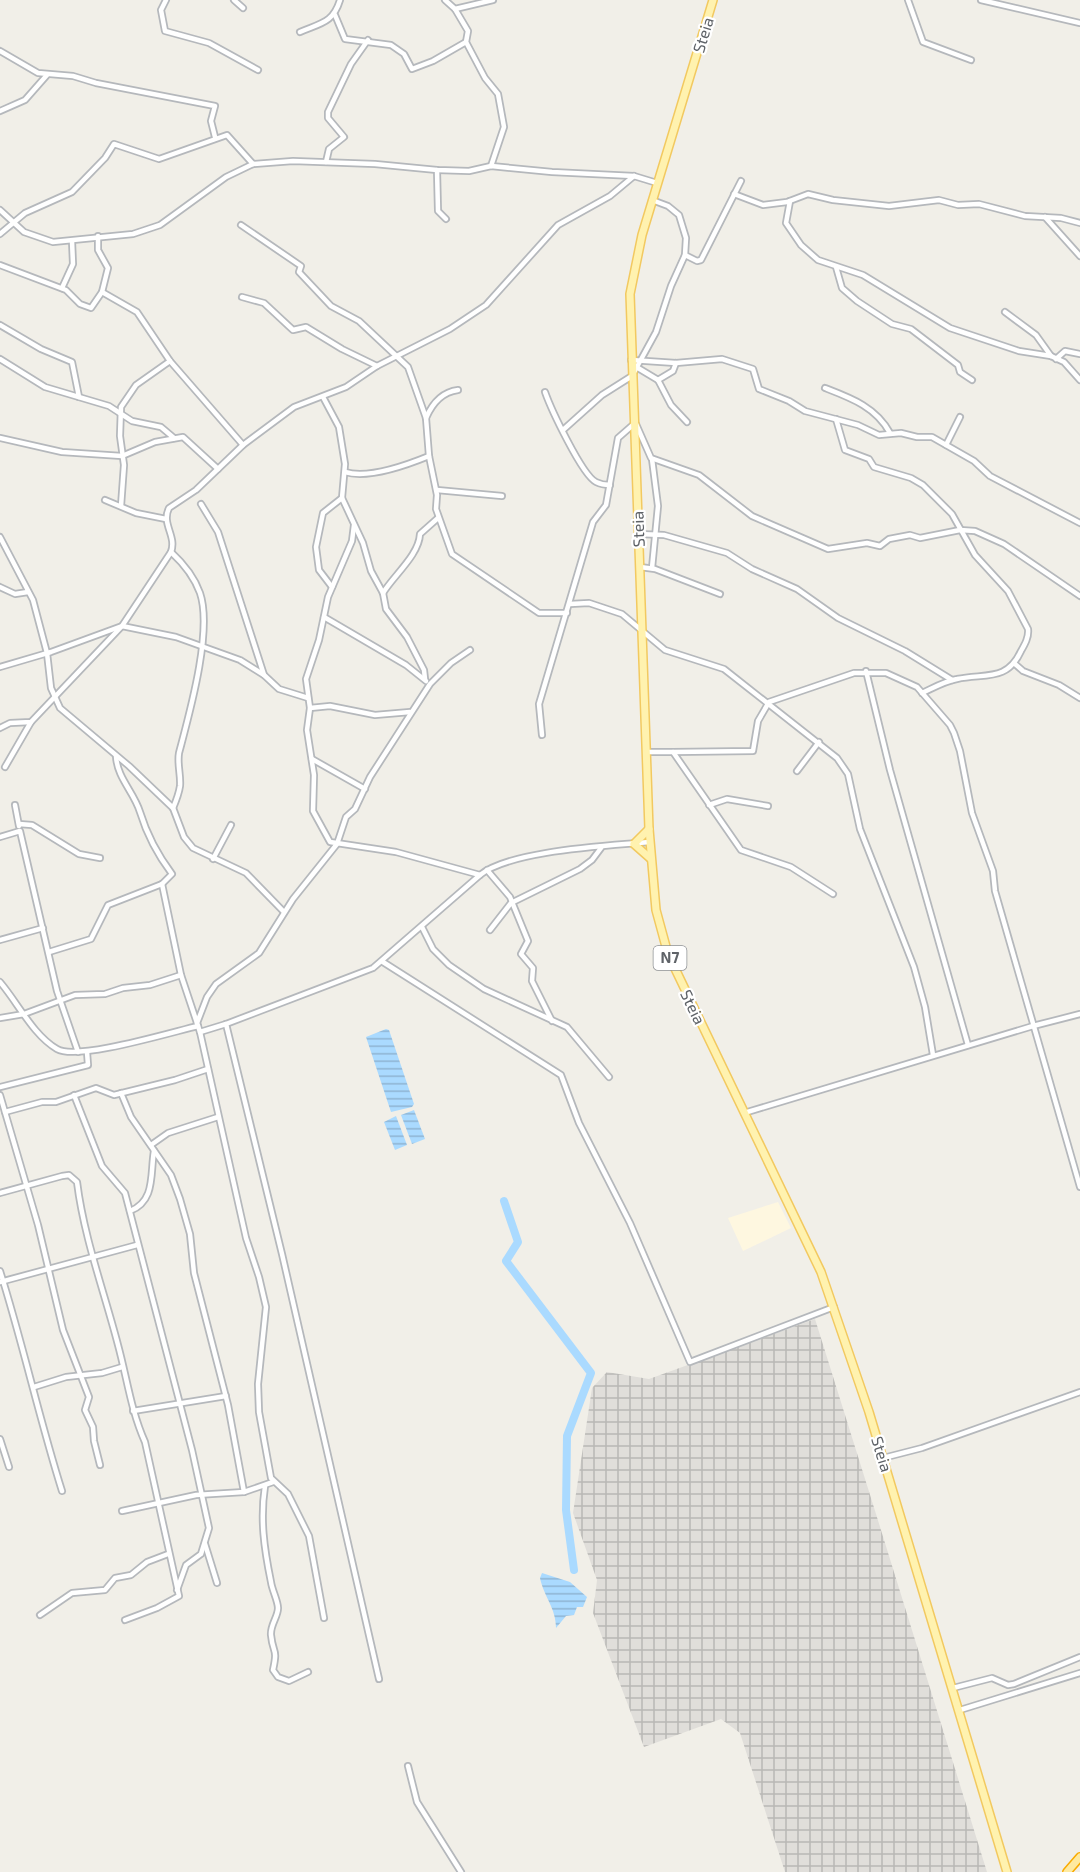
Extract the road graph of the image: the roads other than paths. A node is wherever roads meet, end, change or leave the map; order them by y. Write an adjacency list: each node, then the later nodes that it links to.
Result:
1 (166, 0): 18 (street)
2 (234, 0): 9 (street)
3 (340, 0): 11 (street)
4 (445, 0): 10 (street)
5 (492, 0): 10 (street)
6 (713, 0): 28 (main road, Steia / N7)
7 (908, 0): 17 (street)
8 (981, 0): 12 (street)
9 (243, 8)
10 (455, 9): 15 (street)
11 (335, 15): 13 (street); 14 (street)
12 (1080, 23)
13 (300, 32)
14 (369, 40): 15 (street); 22 (street)
15 (466, 42): 24 (street)
16 (1, 52): 19 (street)
17 (971, 60)
18 (258, 70)
19 (47, 75): 20 (street); 21 (street)
20 (0, 111)
21 (216, 137): 23 (street); 36 (street)
22 (326, 162): 23 (street); 25 (street)
23 (253, 164): 39 (street)
24 (491, 165): 25 (street); 26 (street)
25 (437, 170): 34 (street)
26 (634, 176): 28 (street); 51 (street)
27 (741, 181): 29 (street)
28 (657, 183): 30 (main road, Steia / N7)
29 (734, 194): 31 (street); 41 (street)
30 (652, 200): 41 (street); 54 (main road, Steia / N7)
31 (790, 201): 33 (street); 44 (street)
32 (0, 210): 36 (street)
33 (1045, 218): 35 (street); 42 (street)
34 (446, 219)
35 (1078, 221)
36 (13, 224): 38 (street); 40 (street)
37 (241, 225): 51 (street)
38 (0, 234)
39 (98, 236): 40 (street); 46 (street)
40 (72, 242): 45 (street)
41 (685, 255): 55 (street)
42 (1080, 256)
43 (0, 266): 45 (street)
44 (836, 267): 52 (street); 62 (street)
45 (62, 288): 46 (street)
46 (102, 292): 56 (street)
47 (242, 297): 58 (street)
48 (1005, 312): 52 (street)
49 (0, 325): 67 (street)
50 (1080, 354): 52 (street)
51 (398, 356): 58 (street); 71 (street)
52 (1054, 358): 63 (street)
53 (0, 359): 67 (street)
54 (632, 360): 55 (street); 60 (main road, Steia / N7)
55 (643, 360): 57 (street); 59 (street)
56 (170, 361): 69 (street); 79 (street)
57 (676, 363): 61 (street); 72 (street)
58 (377, 366): 68 (street)
59 (638, 368): 60 (street); 61 (street)
60 (632, 376): 73 (main road, Steia / N7); 75 (street)
61 (658, 380): 74 (street)
62 (972, 380)
63 (1080, 380)
64 (825, 388): 76 (street)
65 (458, 390): 71 (street)
66 (545, 392): 75 (street)
67 (79, 397): 69 (street)
68 (323, 397): 79 (street); 85 (street)
69 (120, 413): 78 (street); 81 (street)
70 (960, 417): 80 (street)
71 (426, 418): 82 (street)
72 (837, 419): 76 (street); 97 (street)
73 (634, 421): 83 (street); 86 (street); 98 (main road, Steia / N7)
74 (687, 422)
75 (563, 430): 86 (street)
76 (890, 433): 80 (street)
77 (0, 438): 81 (street)
78 (174, 438): 81 (street); 84 (street)
79 (243, 445): 84 (street)
80 (946, 445): 95 (street)
81 (122, 456): 92 (street)
82 (429, 456): 85 (street); 87 (street)
83 (652, 459): 97 (street); 99 (street)
84 (218, 469): 94 (street)
85 (345, 472): 89 (street)
86 (610, 485): 110 (street)
87 (436, 490): 88 (street); 93 (street)
88 (502, 496)
89 (342, 498): 96 (street); 105 (street)
90 (105, 500): 92 (street)
91 (201, 504): 121 (street)
92 (121, 506): 94 (street)
93 (438, 518): 107 (street); 111 (street)
94 (166, 519): 101 (street)
95 (1080, 523)
96 (354, 525): 105 (street); 107 (street)
97 (960, 530): 109 (street); 118 (street)
98 (638, 534): 99 (street); 102 (main road, Steia / N7)
99 (655, 535): 103 (street); 123 (street)
100 (0, 537): 106 (street)
101 (171, 552): 113 (street); 115 (street)
102 (640, 567): 103 (street); 114 (main road, Steia / N7)
103 (652, 568): 108 (street)
104 (0, 587): 106 (street)
105 (332, 587): 112 (street)
106 (28, 592): 117 (street)
107 (383, 593): 122 (street)
108 (720, 594)
109 (1080, 596)
110 (570, 604): 111 (street); 114 (street)
111 (567, 613): 134 (street)
112 (324, 617): 122 (street); 127 (street)
113 (122, 626): 115 (street); 117 (street); 126 (street)
114 (643, 629): 129 (street); 136 (main road, Steia / N7)
115 (201, 646): 121 (street); 146 (street)
116 (470, 650): 124 (street)
117 (47, 653): 119 (street); 126 (street)
118 (1015, 664): 123 (street); 128 (street)
119 (0, 667)
120 (866, 671): 125 (street); 129 (street); 181 (street)
121 (264, 675): 127 (street)
122 (425, 680): 124 (street)
123 (952, 680): 125 (street)
124 (430, 684): 131 (street)
125 (922, 693): 179 (street)
126 (55, 696): 132 (street); 138 (street)
127 (308, 698): 130 (street)
128 (1080, 698)
129 (767, 704): 135 (street); 137 (street)
130 (310, 708): 131 (street); 139 (street)
131 (410, 712): 142 (street)
132 (31, 723): 133 (street); 140 (street)
133 (0, 728)
134 (542, 735)
135 (819, 742): 141 (street); 184 (street)
136 (647, 752): 137 (street); 149 (main road, Steia / N7)
137 (673, 752): 143 (street)
138 (116, 756): 146 (street); 161 (street)
139 (312, 759): 142 (street); 153 (street)
140 (5, 767)
141 (797, 771)
142 (365, 789): 153 (street)
143 (709, 805): 145 (street); 162 (street)
144 (15, 806): 147 (street)
145 (768, 806)
146 (173, 808): 157 (street)
147 (19, 824): 150 (street); 156 (street)
148 (231, 825): 157 (street)
149 (649, 828): 152 (main road, Steia / N7); 154 (main road)
150 (20, 831): 151 (street); 166 (street)
151 (0, 837)
152 (651, 842): 154 (street); 158 (main road, Steia / N7)
153 (337, 844): 160 (street); 164 (street)
154 (634, 844): 155 (street); 158 (main road)
155 (601, 848): 159 (street); 163 (street)
156 (100, 858)
157 (213, 859): 164 (street)
158 (651, 859): 192 (main road, Steia / N7)
159 (487, 870): 160 (street); 163 (street)
160 (480, 875): 165 (street)
161 (162, 884): 169 (street); 171 (street)
162 (832, 894)
163 (512, 903): 167 (street); 177 (street)
164 (284, 912): 180 (street)
165 (422, 927): 170 (street); 177 (street)
166 (43, 928): 168 (street); 169 (street)
167 (490, 930)
168 (0, 940)
169 (49, 952): 173 (street)
170 (382, 962): 178 (street); 204 (street)
171 (181, 975): 173 (street); 180 (street)
172 (0, 982): 174 (street)
173 (61, 1000): 174 (street); 182 (street)
174 (24, 1014): 176 (street); 182 (street)
175 (1080, 1014): 179 (street)
176 (0, 1018)
177 (552, 1021): 186 (street)
178 (226, 1024): 180 (street); 233 (street)
179 (1033, 1026): 181 (street); 196 (street)
180 (198, 1027): 183 (street); 185 (street)
181 (968, 1045): 184 (street)
182 (78, 1052): 183 (street)
183 (87, 1052): 187 (street)
184 (933, 1056): 192 (street)
185 (208, 1069): 188 (street); 193 (street)
186 (609, 1077)
187 (0, 1087)
188 (120, 1093): 189 (street); 194 (street)
189 (74, 1095): 191 (street); 198 (street)
190 (0, 1099): 191 (street)
191 (5, 1112): 195 (street)
192 (744, 1113): 204 (main road, Steia / N7)
193 (218, 1117): 194 (street); 216 (street)
194 (153, 1148): 198 (street); 209 (street)
195 (26, 1186): 197 (street); 200 (street); 201 (street)
196 (1080, 1186)
197 (0, 1193)
198 (130, 1211): 199 (street)
199 (137, 1245): 200 (street); 210 (street)
200 (93, 1256): 201 (street); 205 (street)
201 (49, 1268): 203 (street); 206 (street)
202 (0, 1271): 203 (street)
203 (2, 1282): 207 (street)
204 (835, 1306): 213 (main road, Steia / N7)
205 (122, 1366): 206 (street); 211 (street)
206 (78, 1375): 207 (street); 214 (street)
207 (34, 1387): 218 (street)
208 (1080, 1392): 213 (street)
209 (226, 1396): 210 (street); 219 (street)
210 (180, 1404): 211 (street); 220 (street)
211 (133, 1411): 221 (street)
212 (0, 1439): 215 (street)
213 (883, 1458): 234 (main road, Steia / N7)
214 (100, 1465)
215 (9, 1467)
216 (273, 1482): 217 (street); 228 (street)
217 (265, 1486): 219 (street); 231 (street)
218 (62, 1491)
219 (244, 1492): 220 (street)
220 (202, 1494): 221 (street); 223 (street)
221 (157, 1502): 222 (street); 224 (street)
222 (122, 1510)
223 (205, 1544): 225 (street); 226 (street)
224 (168, 1554): 226 (street); 227 (street)
225 (217, 1583)
226 (177, 1590): 229 (street)
227 (40, 1615)
228 (324, 1618)
229 (124, 1620)
230 (1080, 1657): 234 (street)
231 (308, 1672)
232 (1080, 1673): 235 (street)
233 (379, 1679)
234 (953, 1688): 235 (main road, Steia / N7)
235 (960, 1710): 238 (main road, Steia / N7)
236 (408, 1766): 239 (street)
237 (1080, 1857): 240 (highway)
238 (1008, 1871)
239 (461, 1872)
240 (1067, 1872)

